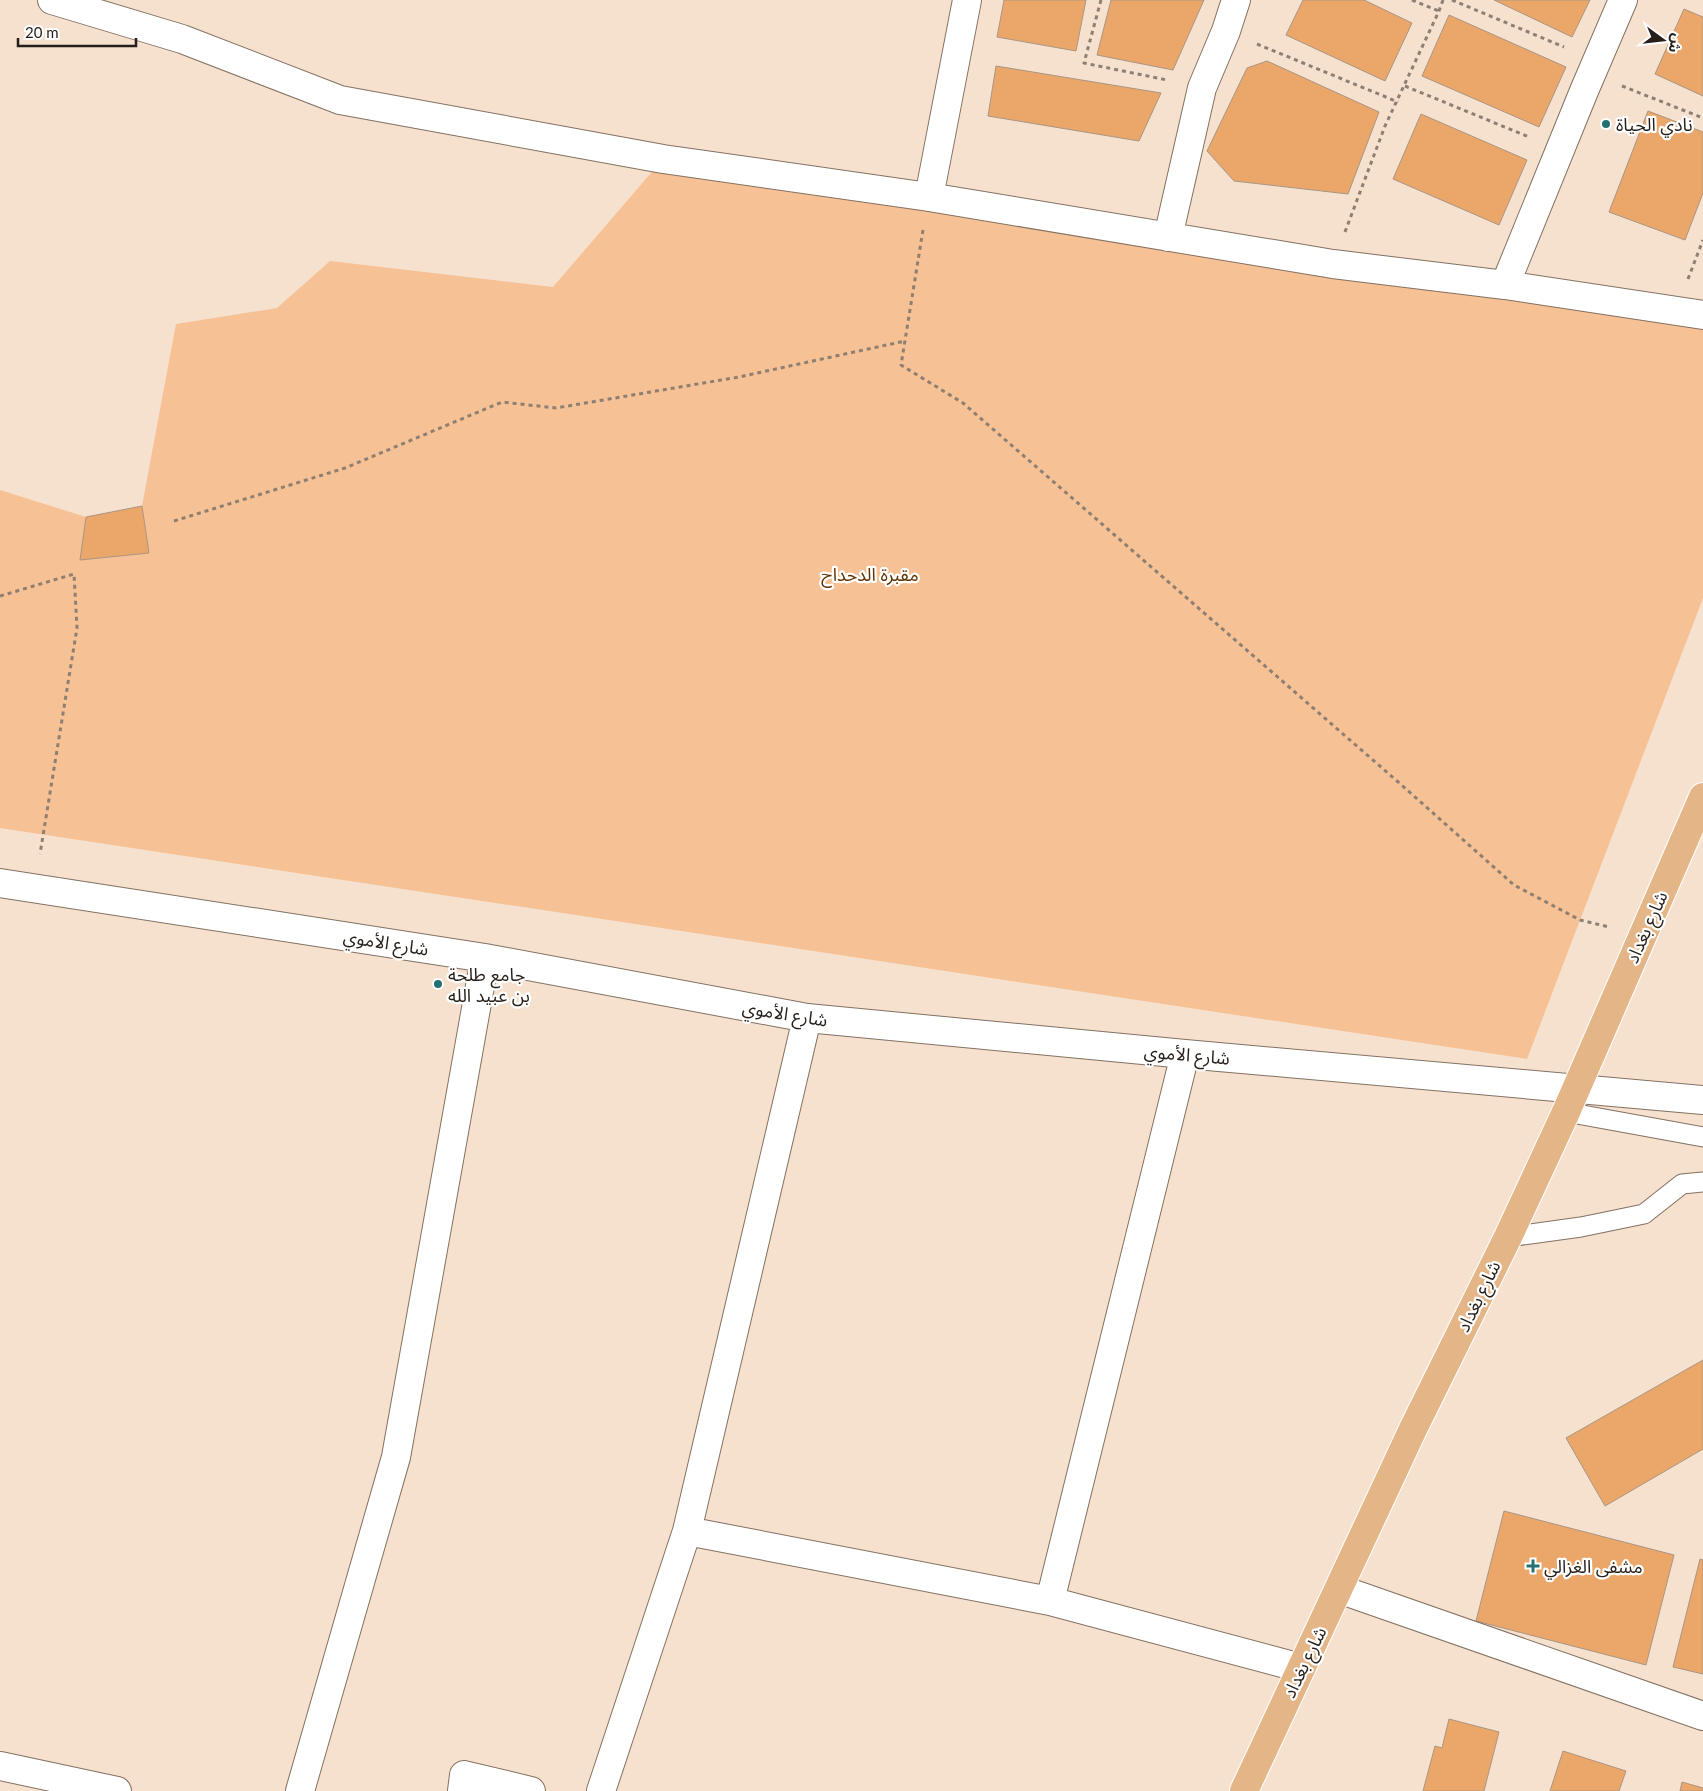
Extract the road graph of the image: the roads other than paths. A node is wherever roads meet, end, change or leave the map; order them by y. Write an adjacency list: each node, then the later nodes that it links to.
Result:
1 (52, 0): 5 (street)
2 (967, 0): 5 (street)
3 (1236, 0): 6 (street)
4 (1623, 0): 7 (street)
5 (929, 197): 6 (street)
6 (1168, 237): 7 (street)
7 (1505, 285): 8 (street)
8 (1703, 315)
9 (1703, 797): 14 (main road, شارع بغداد)
10 (0, 883): 11 (street, شارع الأموي)
11 (485, 958): 12 (street, شارع الأموي); 26 (street)
12 (807, 1018): 13 (street, شارع الأموي); 19 (street)
13 (1185, 1054): 14 (street, شارع الأموي); 21 (street)
14 (1571, 1100): 15 (street, شارع الأموي); 16 (lane); 18 (main road, شارع بغداد)
15 (1703, 1100)
16 (1703, 1138)
17 (1703, 1182): 18 (lane)
18 (1508, 1237): 20 (main road, شارع بغداد)
19 (687, 1531): 21 (street); 29 (street)
20 (1340, 1589): 22 (main road, شارع بغداد); 23 (street)
21 (1050, 1601): 22 (street)
22 (1301, 1668): 30 (main road, شارع بغداد)
23 (1703, 1716)
24 (0, 1766): 25 (street)
25 (117, 1791)
26 (300, 1791)
27 (462, 1791): 28 (street)
28 (531, 1791)
29 (601, 1791)
30 (1244, 1791)

